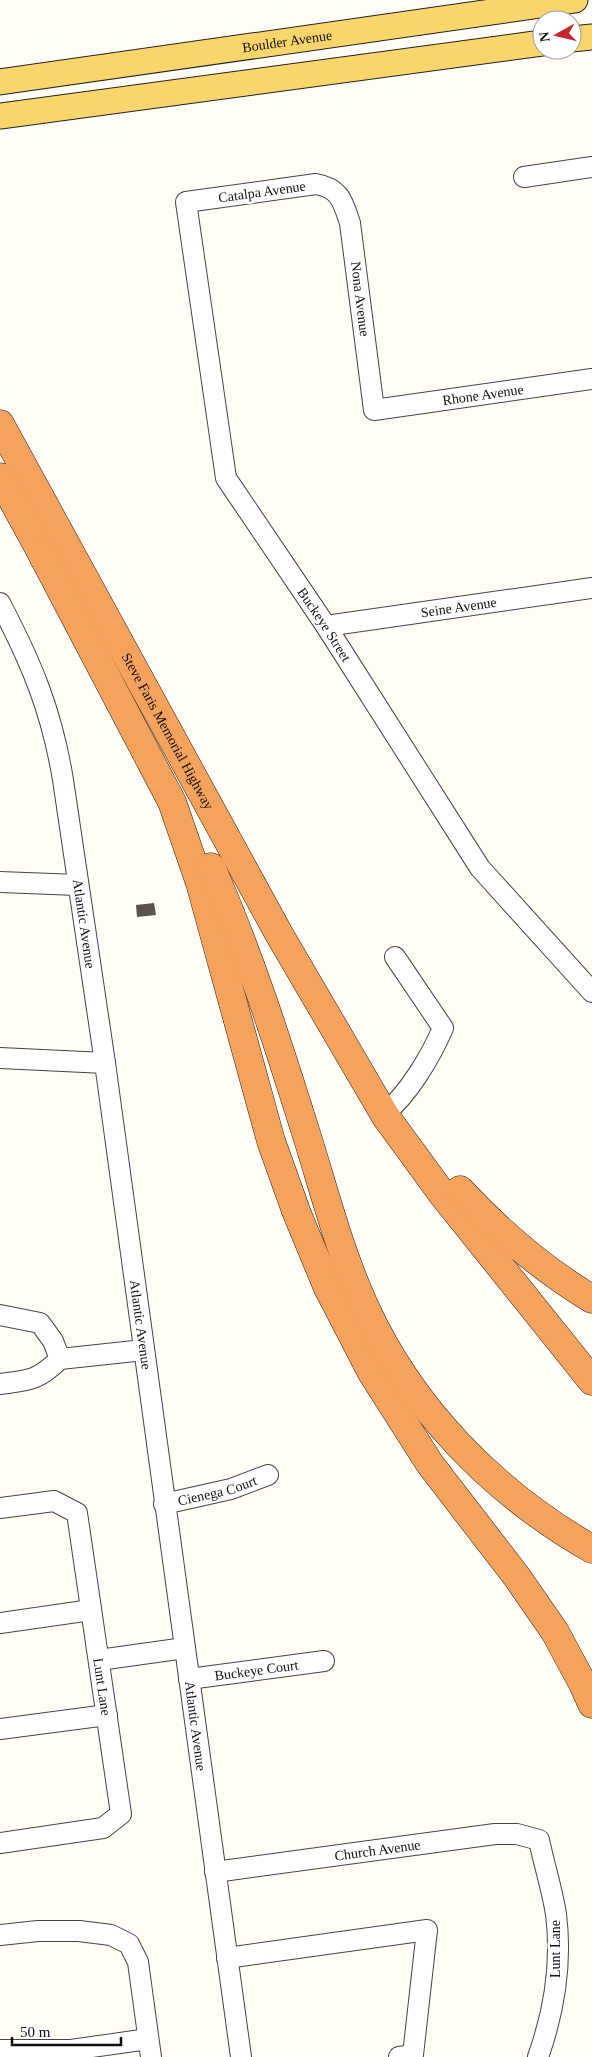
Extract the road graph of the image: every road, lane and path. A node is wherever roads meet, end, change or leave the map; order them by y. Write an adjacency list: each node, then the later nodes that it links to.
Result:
1 (575, 0): 3 (main road, Boulder Avenue)
2 (532, 45): 4 (main road)
3 (0, 82)
4 (0, 116)
5 (592, 167): 6 (street)
6 (524, 177)
7 (336, 191): 8 (street, Catalpa Avenue); 10 (street, Nona Avenue)
8 (186, 202): 16 (street, Buckeye Street)
9 (592, 379): 10 (street, Rhone Avenue)
10 (374, 410)
11 (0, 424): 23 (highway, Steve Faris Memorial Highway)
12 (0, 477): 13 (highway)
13 (42, 554): 33 (highway); 40 (highway)
14 (592, 588): 16 (street, Seine Avenue)
15 (0, 603): 18 (street, Atlantic Avenue)
16 (326, 626): 20 (street, Buckeye Street)
17 (0, 882): 18 (street)
18 (78, 885): 22 (street, Atlantic Avenue)
19 (395, 956): 23 (street)
20 (592, 992)
21 (0, 1058): 22 (street)
22 (105, 1062): 26 (street, Atlantic Avenue)
23 (389, 1110): 24 (highway); 28 (highway)
24 (592, 1300)
25 (0, 1316): 27 (street)
26 (144, 1350): 27 (street); 31 (street, Atlantic Avenue)
27 (60, 1359): 29 (street)
28 (592, 1381)
29 (0, 1384)
30 (268, 1475): 31 (street, Cienega Court)
31 (164, 1504): 36 (street, Atlantic Avenue)
32 (0, 1508): 34 (street, Lunt Lane)
33 (592, 1549)
34 (92, 1610): 35 (street); 37 (street, Lunt Lane)
35 (0, 1623)
36 (185, 1648): 37 (street); 39 (street, Atlantic Avenue)
37 (99, 1660): 41 (street, Lunt Lane)
38 (324, 1661): 39 (street, Buckeye Court)
39 (189, 1679): 45 (street, Atlantic Avenue)
40 (592, 1704)
41 (107, 1715): 42 (street); 44 (street, Lunt Lane)
42 (0, 1729)
43 (539, 1840): 45 (street, Church Avenue); 52 (street, Lunt Lane)
44 (0, 1843)
45 (215, 1872): 47 (street, Atlantic Avenue)
46 (0, 1935): 48 (street)
47 (227, 1958): 50 (street, Atlantic Avenue); 51 (street)
48 (149, 2048): 49 (street)
49 (0, 2050)
50 (240, 2057)
51 (399, 2057)
52 (538, 2057)

